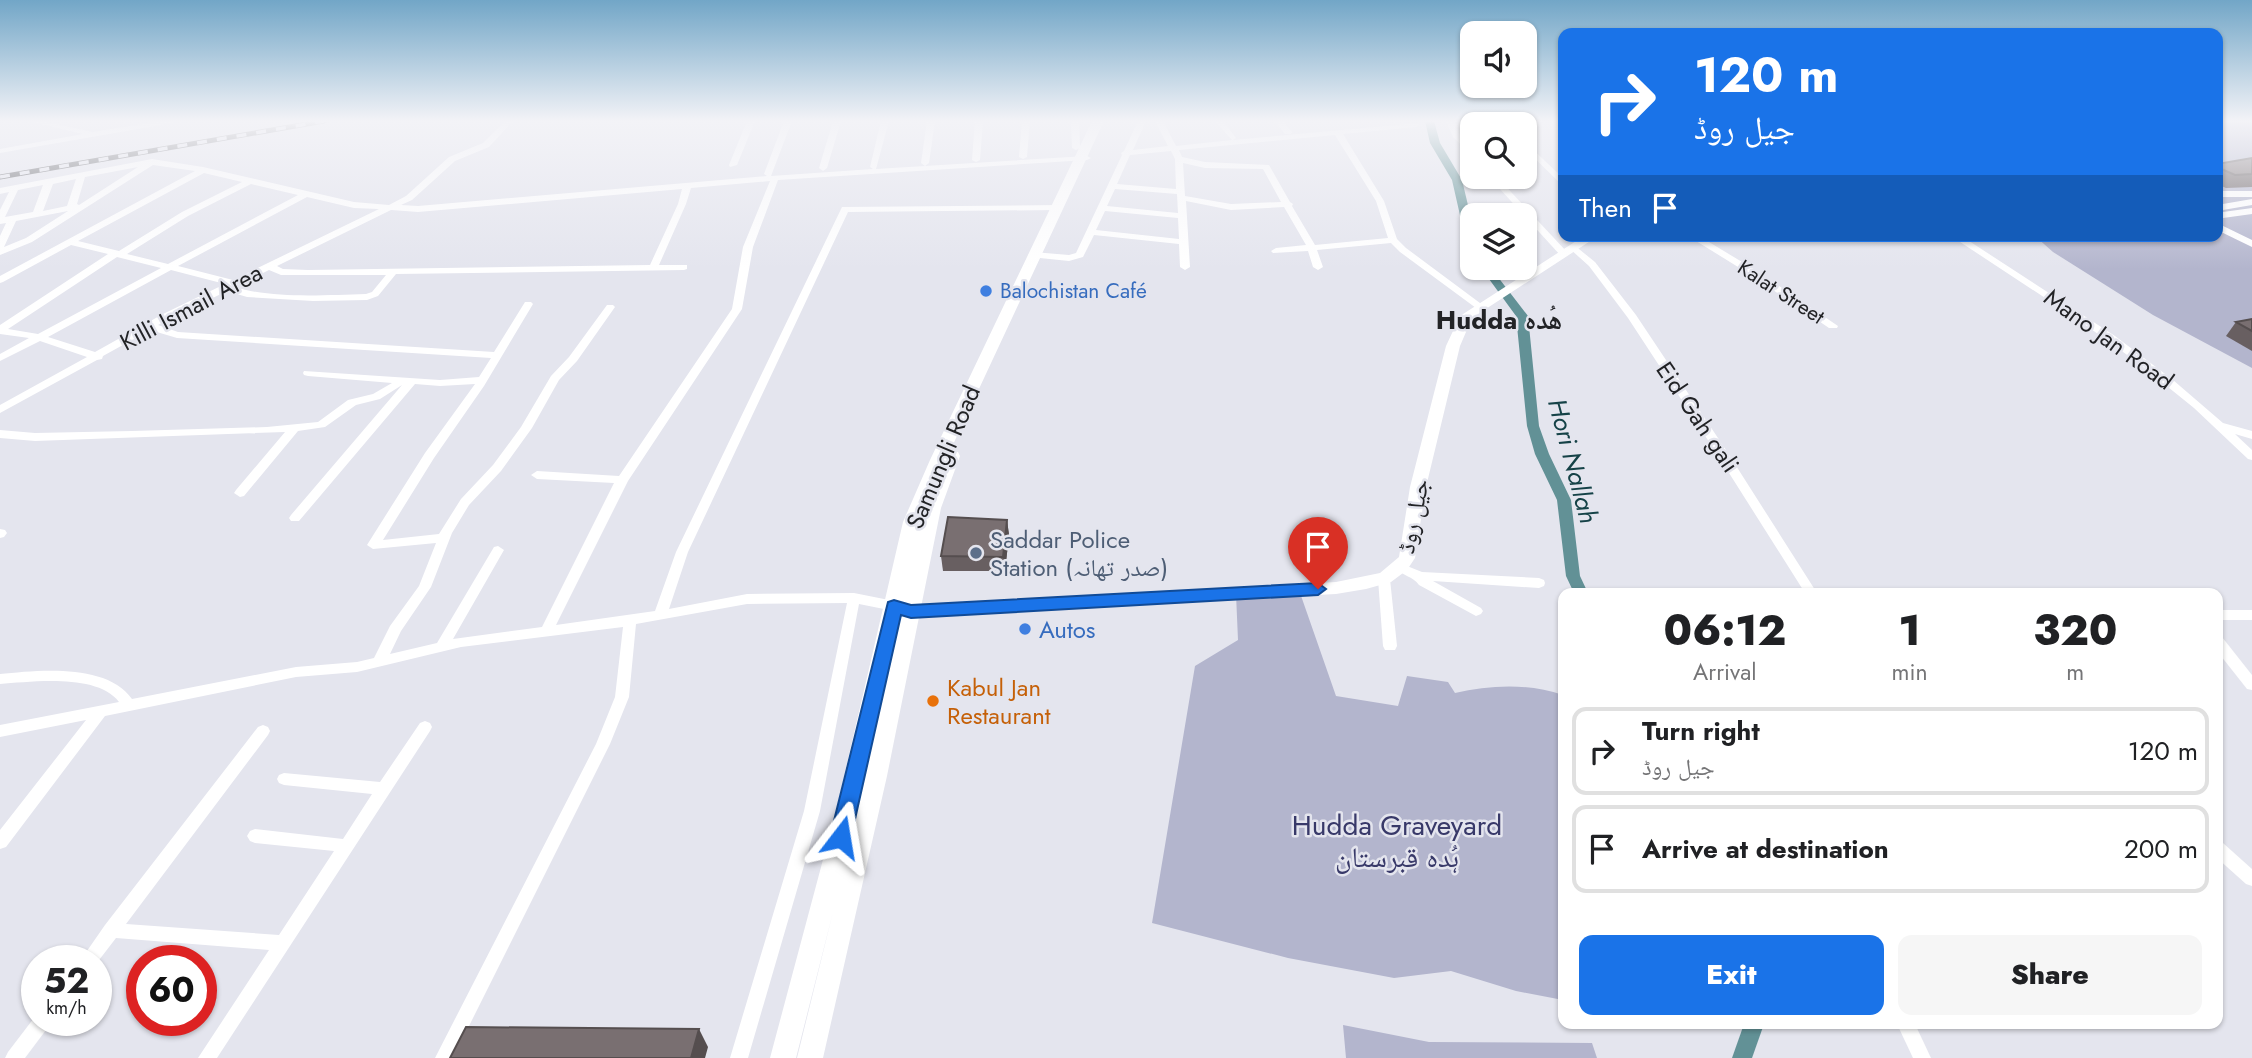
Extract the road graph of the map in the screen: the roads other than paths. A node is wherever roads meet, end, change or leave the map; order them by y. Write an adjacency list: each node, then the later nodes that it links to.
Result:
1 (110, 170): 14 (street)
2 (139, 170): 29 (street)
3 (203, 170): 47 (street)
4 (204, 170): 17 (street)
5 (439, 170): 32 (street)
6 (773, 170): 15 (street)
7 (854, 170): 15 (street)
8 (1074, 170): 30 (main road, Samungli Road)
9 (1075, 170): 60 (main road, Samungli Road)
10 (1118, 170): 18 (street)
11 (1180, 170): 26 (street)
12 (1268, 170): 28 (street)
13 (1361, 170): 45 (street)
14 (81, 176): 16 (street); 31 (street)
15 (771, 176): 19 (street); 90 (street)
16 (49, 182): 20 (street); 35 (street)
17 (248, 182): 25 (street); 59 (street)
18 (1112, 186): 26 (street); 33 (street)
19 (687, 187): 32 (street); 66 (street)
20 (15, 188): 22 (street); 40 (street)
21 (1505, 189): 46 (street)
22 (0, 191)
23 (2223, 194): 24 (street)
24 (2252, 194)
25 (304, 195): 32 (street); 61 (street)
26 (1181, 195): 28 (street); 36 (street)
27 (2252, 202): 37 (street)
28 (1289, 204): 55 (street)
29 (85, 206): 31 (street); 58 (street)
30 (1057, 207): 60 (main road, Samungli Road); 103 (street)
31 (71, 208): 35 (street)
32 (385, 208): 62 (street, Killi Ismail Area)
33 (1102, 208): 36 (street); 43 (street)
34 (2252, 211): 38 (street)
35 (37, 214): 39 (street)
36 (1182, 216): 48 (street)
37 (2223, 216)
38 (2223, 217)
39 (12, 219): 40 (street); 54 (street)
40 (0, 220)
41 (2223, 220): 44 (street)
42 (2223, 220): 53 (street)
43 (1091, 232): 48 (street); 60 (street)
44 (2252, 236)
45 (1393, 240): 55 (street); 72 (street)
46 (1558, 240)
47 (69, 242): 59 (street); 68 (street)
48 (1182, 242): 64 (street)
49 (1560, 242): 57 (street)
50 (1583, 242): 57 (main road, جیل روڈ)
51 (1702, 242): 74 (street, Kalat Street)
52 (1965, 242): 84 (street, Mano Jan Road)
53 (2252, 244)
54 (0, 246)
55 (1312, 248): 56 (street); 65 (street)
56 (1276, 251)
57 (1569, 251): 72 (main road, جیل روڈ); 99 (street, Eid Gah gali)
58 (0, 252)
59 (118, 253): 61 (street); 75 (street)
60 (1039, 256): 101 (main road, Samungli Road)
61 (173, 266): 69 (street); 76 (street)
62 (269, 266): 67 (street); 69 (street, Killi Ismail Area)
63 (684, 267): 66 (street)
64 (1185, 267)
65 (1318, 267)
66 (653, 268): 67 (street)
67 (392, 273): 69 (street)
68 (0, 280)
69 (230, 285): 73 (street, Killi Ismail Area)
70 (528, 304): 77 (street)
71 (610, 306): 93 (street)
72 (1479, 306): 95 (main road, جیل روڈ)
73 (149, 326): 77 (street); 78 (street, Killi Ismail Area)
74 (1833, 326)
75 (0, 330): 76 (street)
76 (39, 337): 78 (street); 79 (street)
77 (496, 355): 81 (street)
78 (98, 357): 83 (street, Killi Ismail Area)
79 (0, 358)
80 (308, 373): 82 (street)
81 (482, 380): 82 (street); 93 (street)
82 (407, 381): 85 (street); 92 (street)
83 (0, 410)
84 (2220, 425): 87 (street); 88 (street, Mano Jan Road)
85 (295, 427): 86 (street); 91 (street)
86 (0, 434)
87 (2252, 435)
88 (2252, 456)
89 (537, 475): 90 (street)
90 (622, 481): 107 (street)
91 (240, 493)
92 (295, 517)
93 (443, 538): 111 (street)
94 (498, 551): 108 (street)
95 (1402, 568): 96 (street); 97 (main road, جیل روڈ)
96 (1420, 576): 98 (street); 102 (street)
97 (1384, 579): 101 (main road, جیل روڈ); 109 (street)
98 (1539, 583)
99 (1808, 588)
100 (855, 598): 101 (street); 103 (street); 136 (street)
101 (903, 609): 127 (main road, Samungli Road); 129 (main road, Samungli Road)
102 (1476, 611)
103 (660, 615): 106 (street)
104 (2223, 615): 105 (street)
105 (2252, 615)
106 (630, 620): 107 (street); 135 (street)
107 (546, 632): 108 (street)
108 (442, 646): 111 (street)
109 (1390, 646)
110 (2223, 649): 113 (street)
111 (379, 662): 114 (street)
112 (0, 678): 114 (street)
113 (2252, 685)
114 (129, 706): 115 (street)
115 (99, 713): 117 (street); 122 (street)
116 (425, 727): 120 (street)
117 (0, 731)
118 (263, 731): 126 (street)
119 (284, 779): 120 (street)
120 (384, 789): 123 (street)
121 (256, 836): 123 (street)
122 (0, 842)
123 (347, 846): 128 (street)
124 (2223, 853): 125 (street)
125 (2252, 879)
126 (111, 930): 128 (street); 130 (street)
127 (813, 941): 129 (main road); 137 (main road, Samungli Road)
128 (283, 943): 134 (street)
129 (837, 943): 138 (main road, Samungli Road)
130 (100, 945)
131 (1908, 1029): 139 (street)
132 (31, 1036): 133 (street)
133 (14, 1058)
134 (207, 1058)
135 (444, 1058)
136 (739, 1058)
137 (783, 1058)
138 (810, 1058)
139 (1923, 1058)

